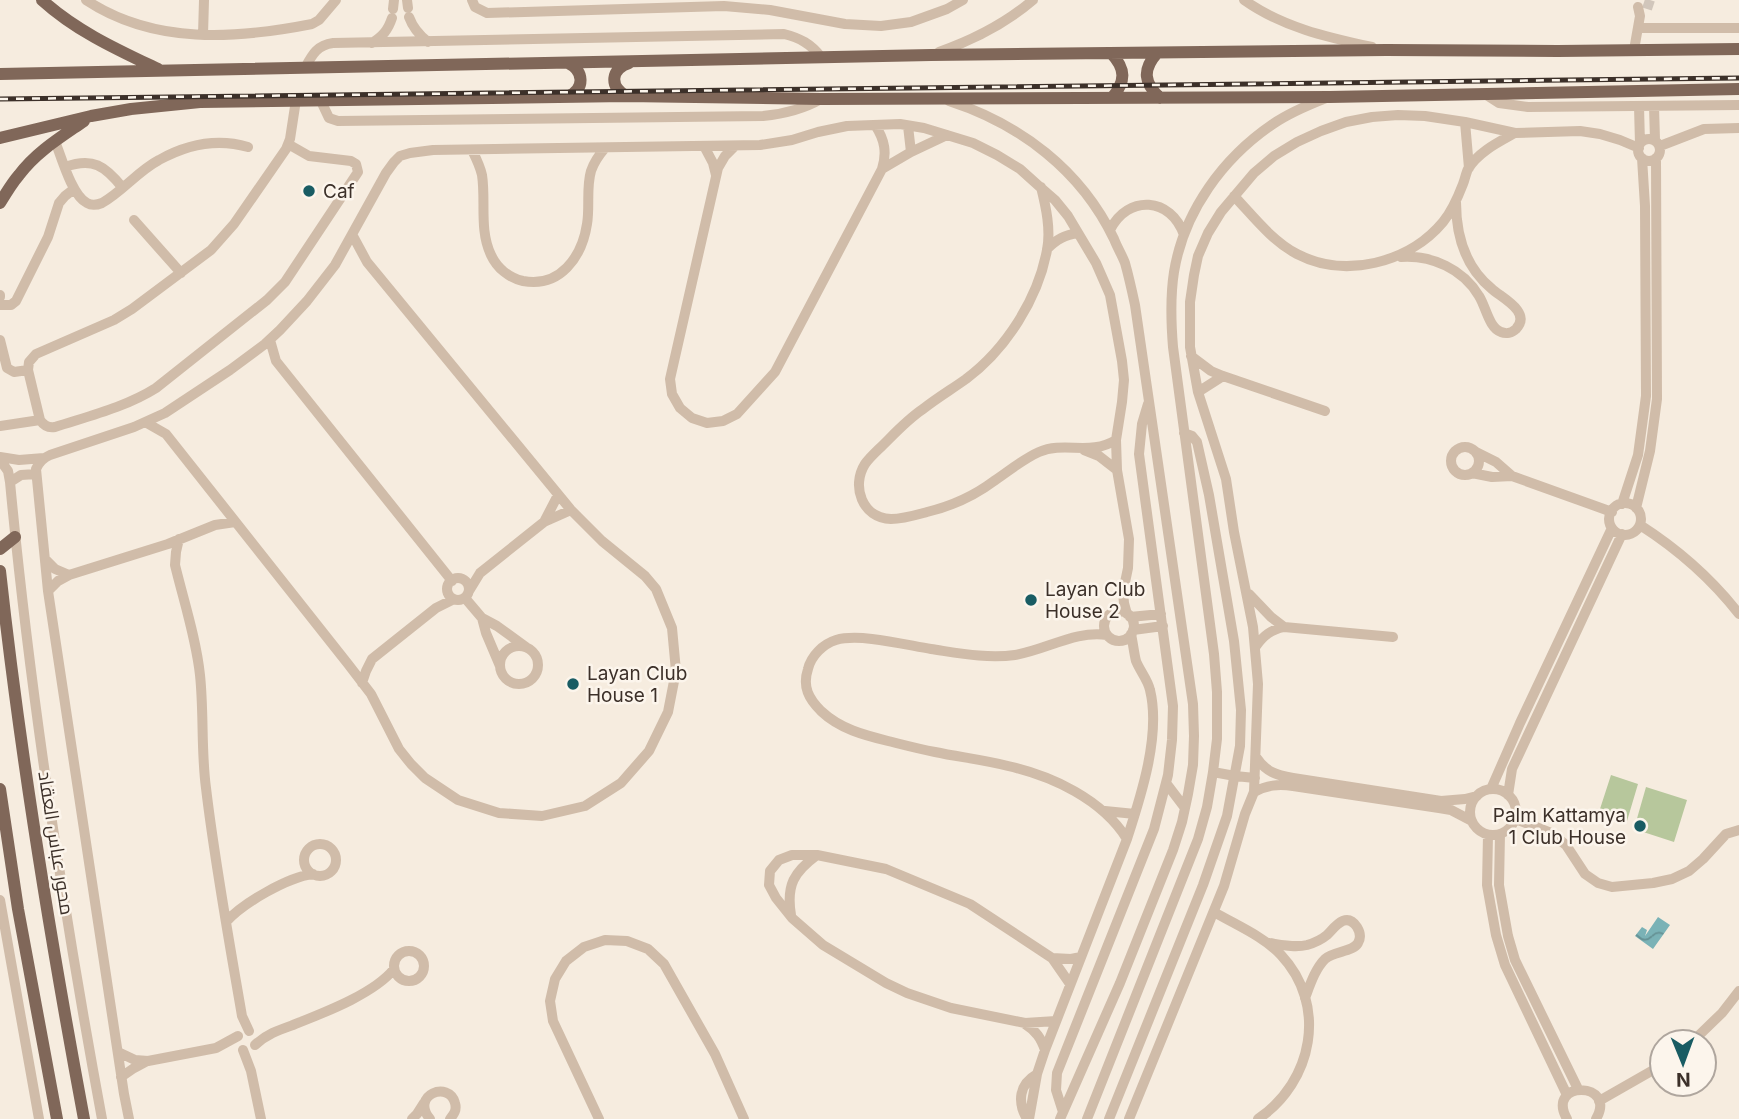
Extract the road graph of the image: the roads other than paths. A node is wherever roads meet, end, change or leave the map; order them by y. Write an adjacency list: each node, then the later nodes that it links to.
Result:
1 (43, 0): 27 (main road)
2 (86, 0): 14 (street)
3 (204, 0): 14 (street)
4 (336, 0): 14 (street)
5 (472, 0): 6 (street)
6 (963, 0)
7 (1033, 0): 22 (street)
8 (1244, 0): 18 (street)
9 (408, 8): 15 (street)
10 (393, 9): 16 (street)
11 (1641, 11): 12 (street)
12 (1637, 28): 13 (street); 19 (street)
13 (1739, 28)
14 (203, 35)
15 (429, 42): 16 (street); 23 (street)
16 (372, 43): 26 (street)
17 (1739, 49): 19 (main road)
18 (1386, 50): 19 (main road); 20 (main road)
19 (1634, 50)
20 (1157, 52): 21 (main road); 35 (main road)
21 (1111, 53): 22 (main road); 34 (main road)
22 (931, 55): 23 (main road)
23 (821, 57): 24 (main road)
24 (630, 62): 25 (main road); 32 (main road)
25 (568, 63): 26 (main road); 31 (main road)
26 (305, 68): 27 (main road)
27 (162, 71): 28 (main road)
28 (0, 74)
29 (1739, 89): 30 (main road)
30 (1484, 94): 33 (main road); 41 (street)
31 (569, 96): 32 (main road); 36 (main road)
32 (626, 96): 37 (main road)
33 (1330, 97): 35 (main road); 82 (street)
34 (1112, 98): 35 (main road); 38 (main road)
35 (1160, 98)
36 (320, 99): 37 (street); 39 (main road)
37 (821, 99): 38 (main road)
38 (946, 99): 80 (street)
39 (296, 100): 43 (main road); 53 (street)
40 (1739, 105): 42 (street)
41 (1639, 106): 42 (street); 61 (street)
42 (1654, 106): 52 (street)
43 (91, 116): 50 (main road); 51 (main road)
44 (1465, 122): 48 (street); 66 (street); 74 (street)
45 (875, 125): 46 (street); 55 (street); 62 (street)
46 (908, 126): 49 (street); 63 (street)
47 (1739, 128): 52 (street)
48 (1516, 133): 61 (street); 66 (street)
49 (947, 135): 63 (street); 72 (street)
50 (0, 138)
51 (55, 141): 65 (street); 76 (main road)
52 (1657, 143): 61 (street); 64 (street)
53 (288, 144): 88 (street); 101 (street)
54 (704, 146): 55 (street); 58 (street); 69 (street)
55 (735, 146): 69 (street)
56 (247, 147): 71 (street)
57 (579, 148): 58 (street); 59 (street); 68 (street)
58 (605, 148): 68 (street)
59 (493, 149): 60 (street); 70 (street)
60 (472, 150): 70 (street); 83 (street)
61 (1640, 150): 64 (street); 118 (street)
62 (886, 151): 63 (street); 67 (street)
63 (906, 155): 67 (street)
64 (1656, 158): 119 (street)
65 (65, 167): 71 (street); 73 (street)
66 (1469, 168): 75 (street)
67 (882, 169): 69 (street)
68 (590, 174): 70 (street)
69 (716, 175)
70 (482, 176)
71 (122, 187): 73 (street)
72 (1040, 187): 77 (street); 78 (street)
73 (74, 189): 89 (street)
74 (1234, 196): 86 (street); 93 (street)
75 (1455, 202): 86 (street); 86 (street)
76 (0, 203)
77 (1059, 204): 78 (street); 81 (street)
78 (1046, 209): 84 (street)
79 (134, 220): 88 (street)
80 (1110, 230): 82 (street); 98 (street)
81 (1078, 233): 84 (street); 106 (street)
82 (1184, 235): 104 (street)
83 (353, 236): 85 (street); 87 (street)
84 (1047, 249): 107 (street)
85 (342, 256): 87 (street); 91 (street)
86 (1394, 257)
87 (367, 262): 116 (street)
88 (181, 273): 95 (street)
89 (0, 305)
90 (0, 340): 95 (street)
91 (270, 340): 92 (street); 94 (street)
92 (256, 351): 94 (street); 100 (street)
93 (1191, 356): 96 (street); 97 (street)
94 (276, 361): 137 (street)
95 (29, 370): 101 (street)
96 (1223, 376): 97 (street); 99 (street)
97 (1198, 392): 140 (street)
98 (1149, 400): 144 (street); 174 (street)
99 (1325, 411)
100 (165, 413): 102 (street); 105 (street)
101 (40, 420): 103 (street)
102 (145, 422): 105 (street); 109 (street)
103 (0, 426)
104 (1184, 433): 163 (street); 164 (street)
105 (166, 434): 117 (street)
106 (1116, 440): 107 (street); 111 (street)
107 (1080, 448): 111 (street)
108 (1476, 452): 112 (street); 112 (street); 114 (street)
109 (44, 458): 110 (street); 113 (street)
110 (0, 459): 115 (street)
111 (1117, 470): 139 (street)
112 (1472, 473): 114 (street)
113 (36, 474): 115 (street); 132 (street)
114 (1512, 476): 121 (street)
115 (10, 481): 128 (street)
116 (558, 495): 120 (street); 123 (street)
117 (221, 504): 122 (street); 125 (street)
118 (1622, 504): 119 (street); 121 (street)
119 (1636, 508): 124 (street)
120 (570, 510): 123 (street); 161 (street)
121 (1612, 512): 126 (street)
122 (235, 522): 125 (street); 159 (street)
123 (544, 522): 135 (street)
124 (1640, 525): 127 (street); 145 (street)
125 (210, 527): 129 (street)
126 (1612, 528): 127 (street); 170 (street)
127 (1622, 534): 172 (street)
128 (15, 537): 131 (main road); 230 (street)
129 (179, 539): 130 (street); 133 (street)
130 (157, 547): 133 (street); 136 (street)
131 (0, 549)
132 (45, 559): 136 (street); 138 (street)
133 (176, 565): 188 (street)
134 (0, 571): 229 (main road, محور عباس العقاد)
135 (480, 573): 137 (street); 141 (street)
136 (69, 575): 138 (street)
137 (453, 582): 141 (street); 141 (street); 142 (street)
138 (48, 592): 215 (street)
139 (1123, 592): 143 (street); 146 (street)
140 (1247, 592): 150 (street); 155 (street)
141 (463, 596): 142 (street); 147 (street)
142 (436, 608): 157 (street)
143 (1114, 613): 146 (street); 148 (street)
144 (1161, 614): 146 (street); 149 (street)
145 (1739, 614)
146 (1129, 616): 151 (street)
147 (482, 618): 156 (street); 160 (street)
148 (1105, 621): 152 (street); 154 (street)
149 (1163, 626): 151 (street); 168 (street)
150 (1284, 628): 153 (street); 155 (street)
151 (1132, 632): 154 (street); 158 (street)
152 (1087, 634): 154 (street); 175 (street)
153 (1393, 637)
154 (1111, 638): 158 (street)
155 (1256, 646): 162 (street)
156 (526, 647): 160 (street); 160 (street)
157 (372, 659): 159 (street); 161 (street)
158 (1136, 660): 176 (street)
159 (348, 664): 161 (street)
160 (500, 666)
161 (362, 683)
162 (1256, 761): 163 (street); 166 (street); 167 (street)
163 (1237, 764): 165 (street)
164 (1213, 772): 165 (street); 195 (street)
165 (1235, 776): 166 (street); 240 (street)
166 (1255, 778): 171 (street)
167 (1285, 781): 171 (street); 173 (street); 178 (street)
168 (1166, 783): 174 (street); 224 (street)
169 (0, 789): 228 (main road)
170 (1491, 789): 172 (street); 173 (street)
171 (1254, 792): 190 (street)
172 (1508, 794): 177 (street)
173 (1477, 796): 178 (street)
174 (1185, 808): 194 (street)
175 (1104, 811): 176 (street); 182 (street)
176 (1135, 814): 182 (street)
177 (1516, 819): 179 (street); 180 (street)
178 (1472, 821): 181 (street)
179 (1739, 831)
180 (1500, 834): 181 (street); 220 (street)
181 (1488, 835): 221 (street)
182 (1127, 839): 196 (street)
183 (817, 855): 191 (street); 191 (street); 197 (street)
184 (304, 860): 185 (street); 185 (street); 186 (street)
185 (313, 874): 186 (street)
186 (289, 880): 189 (street)
187 (0, 900): 227 (street)
188 (223, 900): 189 (street); 192 (street)
189 (244, 906): 192 (street)
190 (1214, 912): 193 (street); 225 (street)
191 (792, 919): 207 (street)
192 (226, 922): 209 (street)
193 (1269, 943): 205 (street); 205 (street)
194 (1132, 950): 195 (street); 200 (street)
195 (1151, 955): 203 (street)
196 (1081, 957): 197 (street); 202 (street)
197 (1052, 958): 202 (street)
198 (394, 969): 199 (street); 199 (street); 201 (street)
199 (402, 980): 201 (street)
200 (1120, 983): 203 (street); 224 (street)
201 (379, 984): 210 (street)
202 (1070, 984): 206 (street)
203 (1139, 988): 239 (street)
204 (1739, 991): 208 (street)
205 (1305, 998): 242 (street)
206 (1056, 1021): 207 (street); 214 (street)
207 (1025, 1023): 214 (street)
208 (1706, 1028)
209 (244, 1033): 210 (street); 211 (street); 212 (street); 213 (street)
210 (270, 1034): 211 (street)
211 (255, 1046): 213 (street); 217 (street)
212 (216, 1048): 213 (street); 216 (street)
213 (242, 1050): 217 (street)
214 (1045, 1050): 238 (street)
215 (118, 1052): 216 (street); 219 (street)
216 (148, 1061): 219 (street)
217 (251, 1071): 232 (street)
218 (1648, 1073): 222 (street)
219 (121, 1077): 231 (street)
220 (1578, 1089): 221 (street); 222 (street)
221 (1567, 1095): 226 (street)
222 (1599, 1101): 243 (street)
223 (425, 1103): 233 (street); 234 (street); 235 (street)
224 (1062, 1115)
225 (1129, 1117): 241 (street)
226 (1562, 1118)
227 (39, 1119)
228 (57, 1119)
229 (84, 1119)
230 (102, 1119)
231 (129, 1119)
232 (261, 1119)
233 (412, 1119)
234 (430, 1119)
235 (450, 1119)
236 (599, 1119): 237 (street)
237 (744, 1119)
238 (1028, 1119)
239 (1087, 1119)
240 (1109, 1119)
241 (1141, 1119)
242 (1258, 1119)
243 (1597, 1119)

